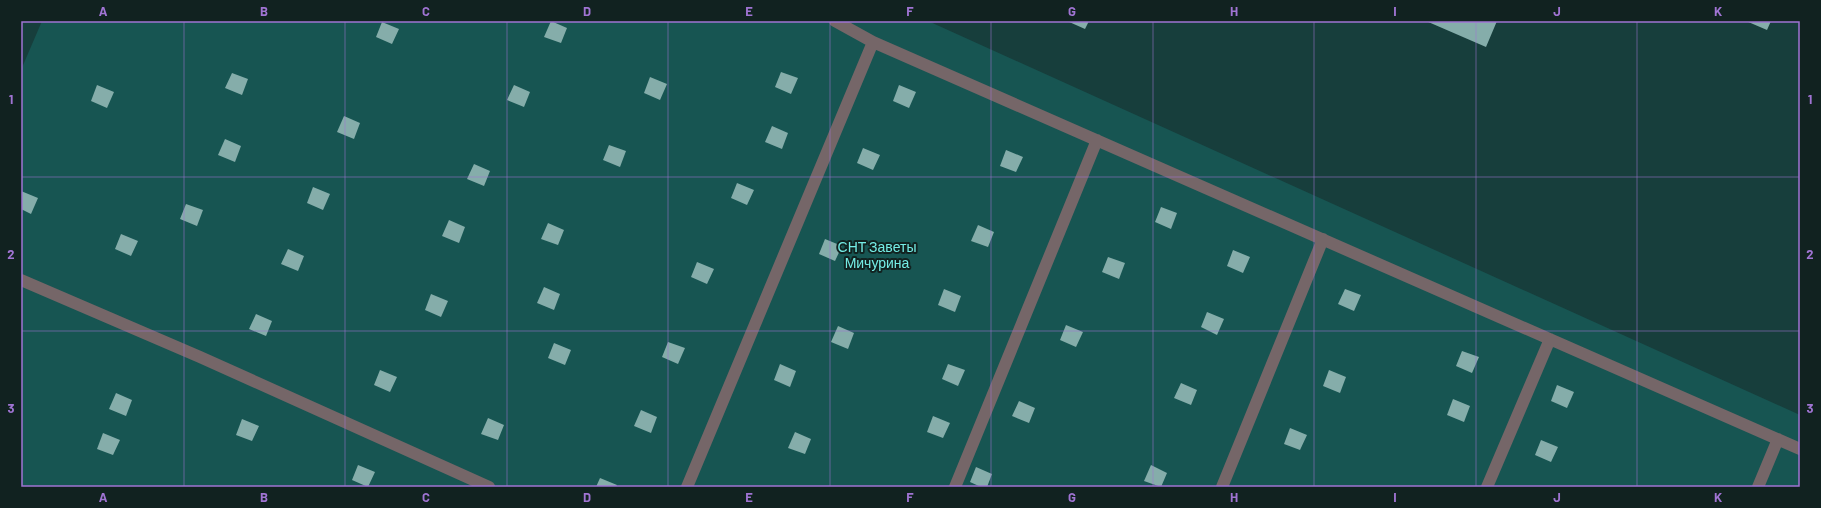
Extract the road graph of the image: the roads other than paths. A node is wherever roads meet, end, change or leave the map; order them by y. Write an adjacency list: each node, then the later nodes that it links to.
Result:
1 (835, 21): 2 (street)
2 (873, 42): 3 (street); 10 (street)
3 (1097, 140): 4 (street); 11 (street)
4 (1323, 239): 6 (street); 12 (street)
5 (21, 280): 9 (street)
6 (1550, 339): 7 (street); 13 (street)
7 (1778, 439): 8 (street); 14 (street)
8 (1800, 449)
9 (489, 487)
10 (687, 487)
11 (955, 487)
12 (1222, 487)
13 (1487, 487)
14 (1758, 487)

